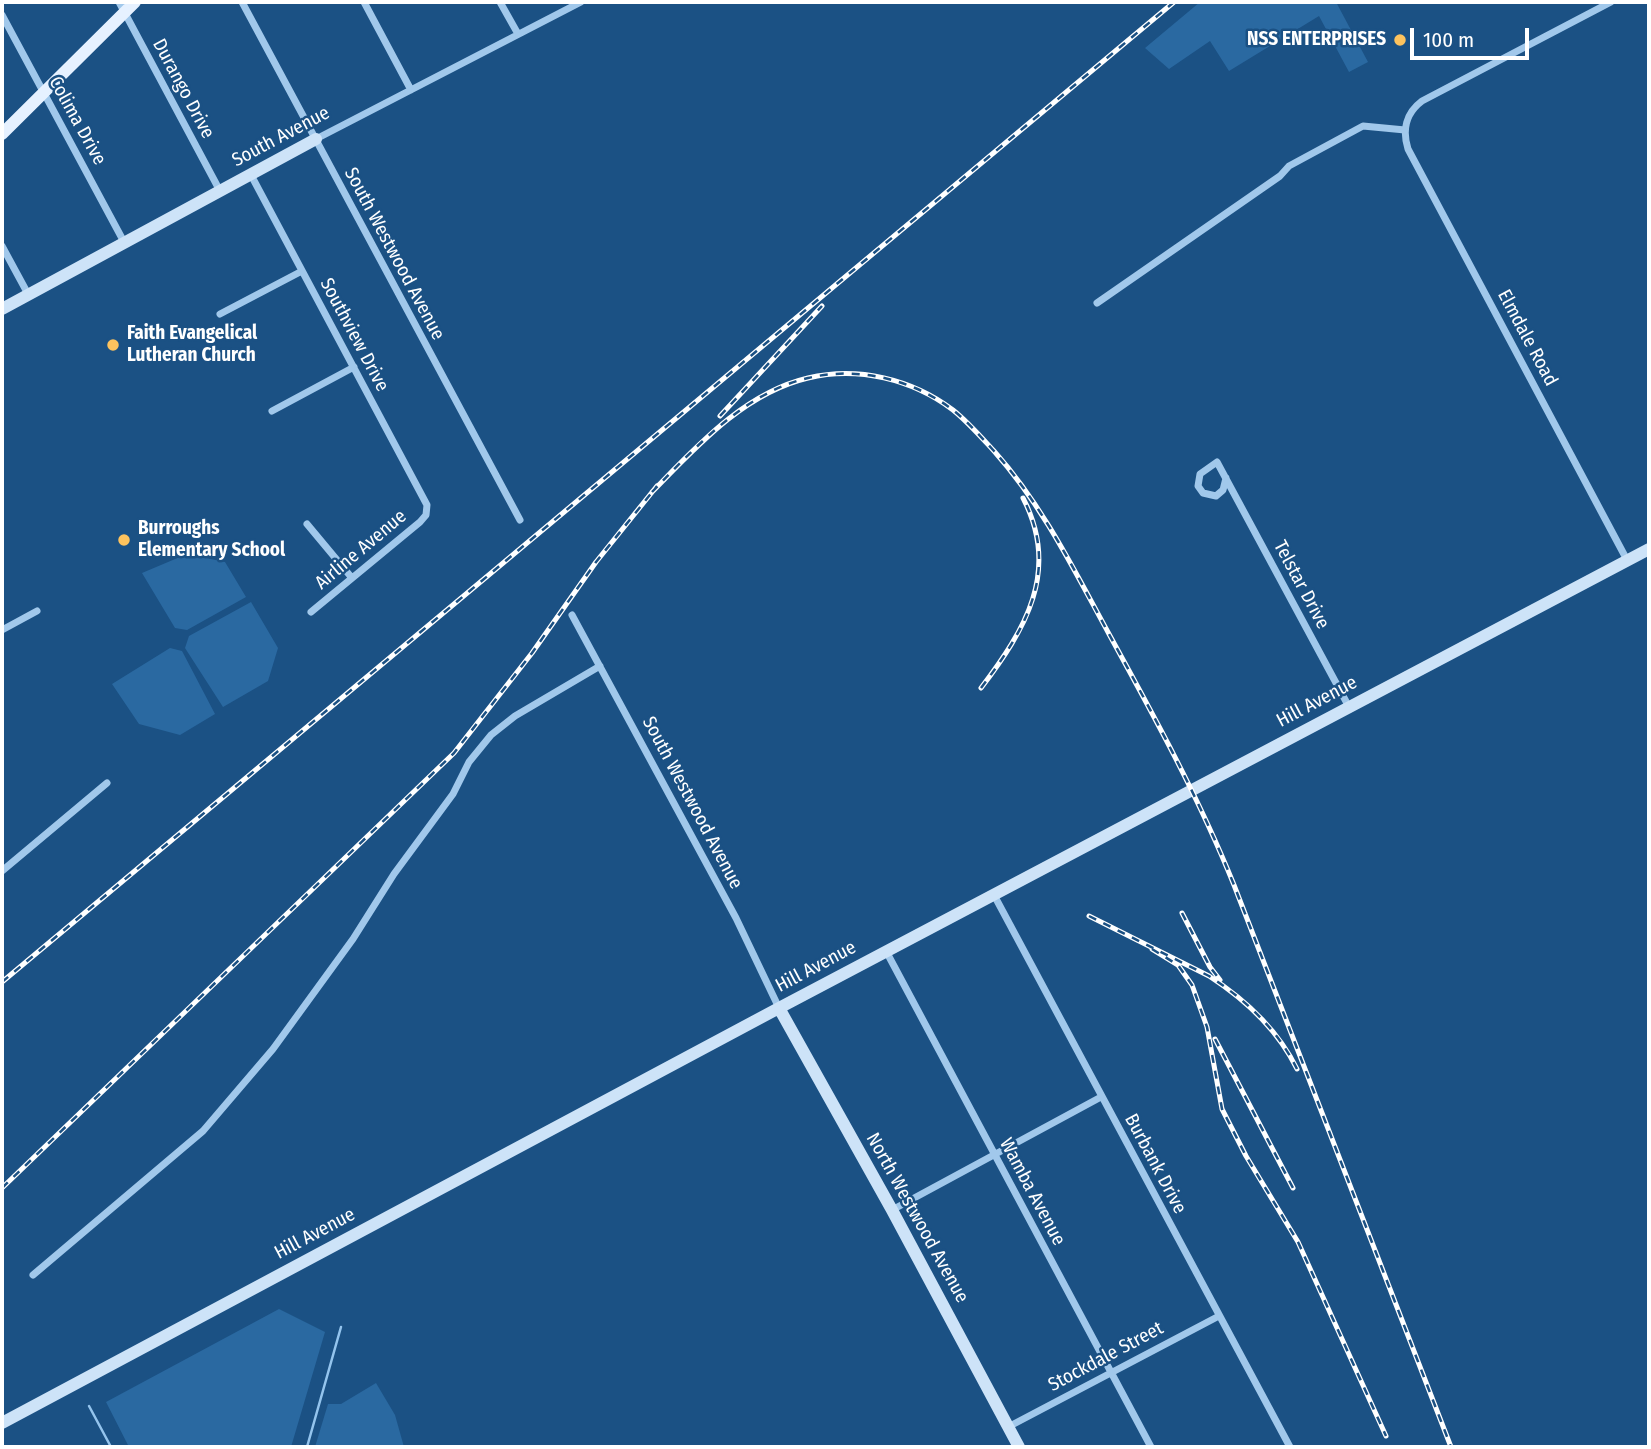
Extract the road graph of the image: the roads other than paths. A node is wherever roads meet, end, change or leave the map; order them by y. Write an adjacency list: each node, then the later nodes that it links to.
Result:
1 (135, 2): 7 (main road)
2 (242, 2): 14 (street, South Westwood Avenue)
3 (364, 2): 10 (street)
4 (500, 2): 9 (street)
5 (581, 2): 9 (street, South Avenue)
6 (1611, 2): 12 (street)
7 (121, 7): 11 (main road); 16 (street, Durango Drive)
8 (2, 15): 11 (street, Colima Drive)
9 (518, 34): 10 (street, South Avenue)
10 (411, 90): 14 (street, South Avenue)
11 (43, 93): 13 (main road); 17 (street, Colima Drive)
12 (1405, 130): 21 (street); 31 (street, Elmdale Road)
13 (2, 134)
14 (316, 139): 15 (main road, South Avenue); 28 (street, South Westwood Avenue)
15 (251, 175): 16 (main road, South Avenue); 19 (street, Southview Drive)
16 (220, 191): 17 (main road, South Avenue)
17 (124, 242): 20 (main road, South Avenue)
18 (2, 246): 20 (street)
19 (302, 271): 23 (street); 24 (street, Southview Drive)
20 (27, 294): 22 (main road, South Avenue)
21 (1097, 303)
22 (2, 309)
23 (220, 314)
24 (354, 367): 25 (street); 27 (street, Southview Drive)
25 (272, 411)
26 (1226, 478): 26 (street); 38 (street, Telstar Drive)
27 (427, 510): 32 (street, Airline Avenue)
28 (520, 520)
29 (307, 524): 32 (street)
30 (1649, 549): 31 (main road, Hill Avenue)
31 (1628, 560): 38 (main road, Hill Avenue)
32 (352, 578): 34 (street, Airline Avenue)
33 (37, 611): 36 (street)
34 (311, 612)
35 (572, 615): 37 (street, South Westwood Avenue)
36 (2, 630)
37 (600, 666): 43 (street, South Westwood Avenue); 47 (street)
38 (1349, 707): 41 (main road, Hill Avenue)
39 (107, 783): 40 (street)
40 (2, 871)
41 (994, 895): 42 (main road, Hill Avenue); 44 (street, Burbank Drive)
42 (886, 951): 43 (main road, Hill Avenue); 45 (street, Wamba Avenue)
43 (779, 1008): 46 (main road, North Westwood Avenue); 50 (main road, Hill Avenue)
44 (1101, 1097): 45 (street); 48 (street, Burbank Drive)
45 (994, 1155): 46 (street); 49 (street, Wamba Avenue)
46 (892, 1210): 51 (main road, North Westwood Avenue)
47 (33, 1275)
48 (1219, 1316): 49 (street, Stockdale Street); 54 (street, Burbank Drive)
49 (1111, 1372): 51 (street, Stockdale Street); 53 (street, Wamba Avenue)
50 (2, 1423)
51 (1008, 1427): 52 (main road, North Westwood Avenue)
52 (1019, 1447)
53 (1152, 1447)
54 (1290, 1447)

